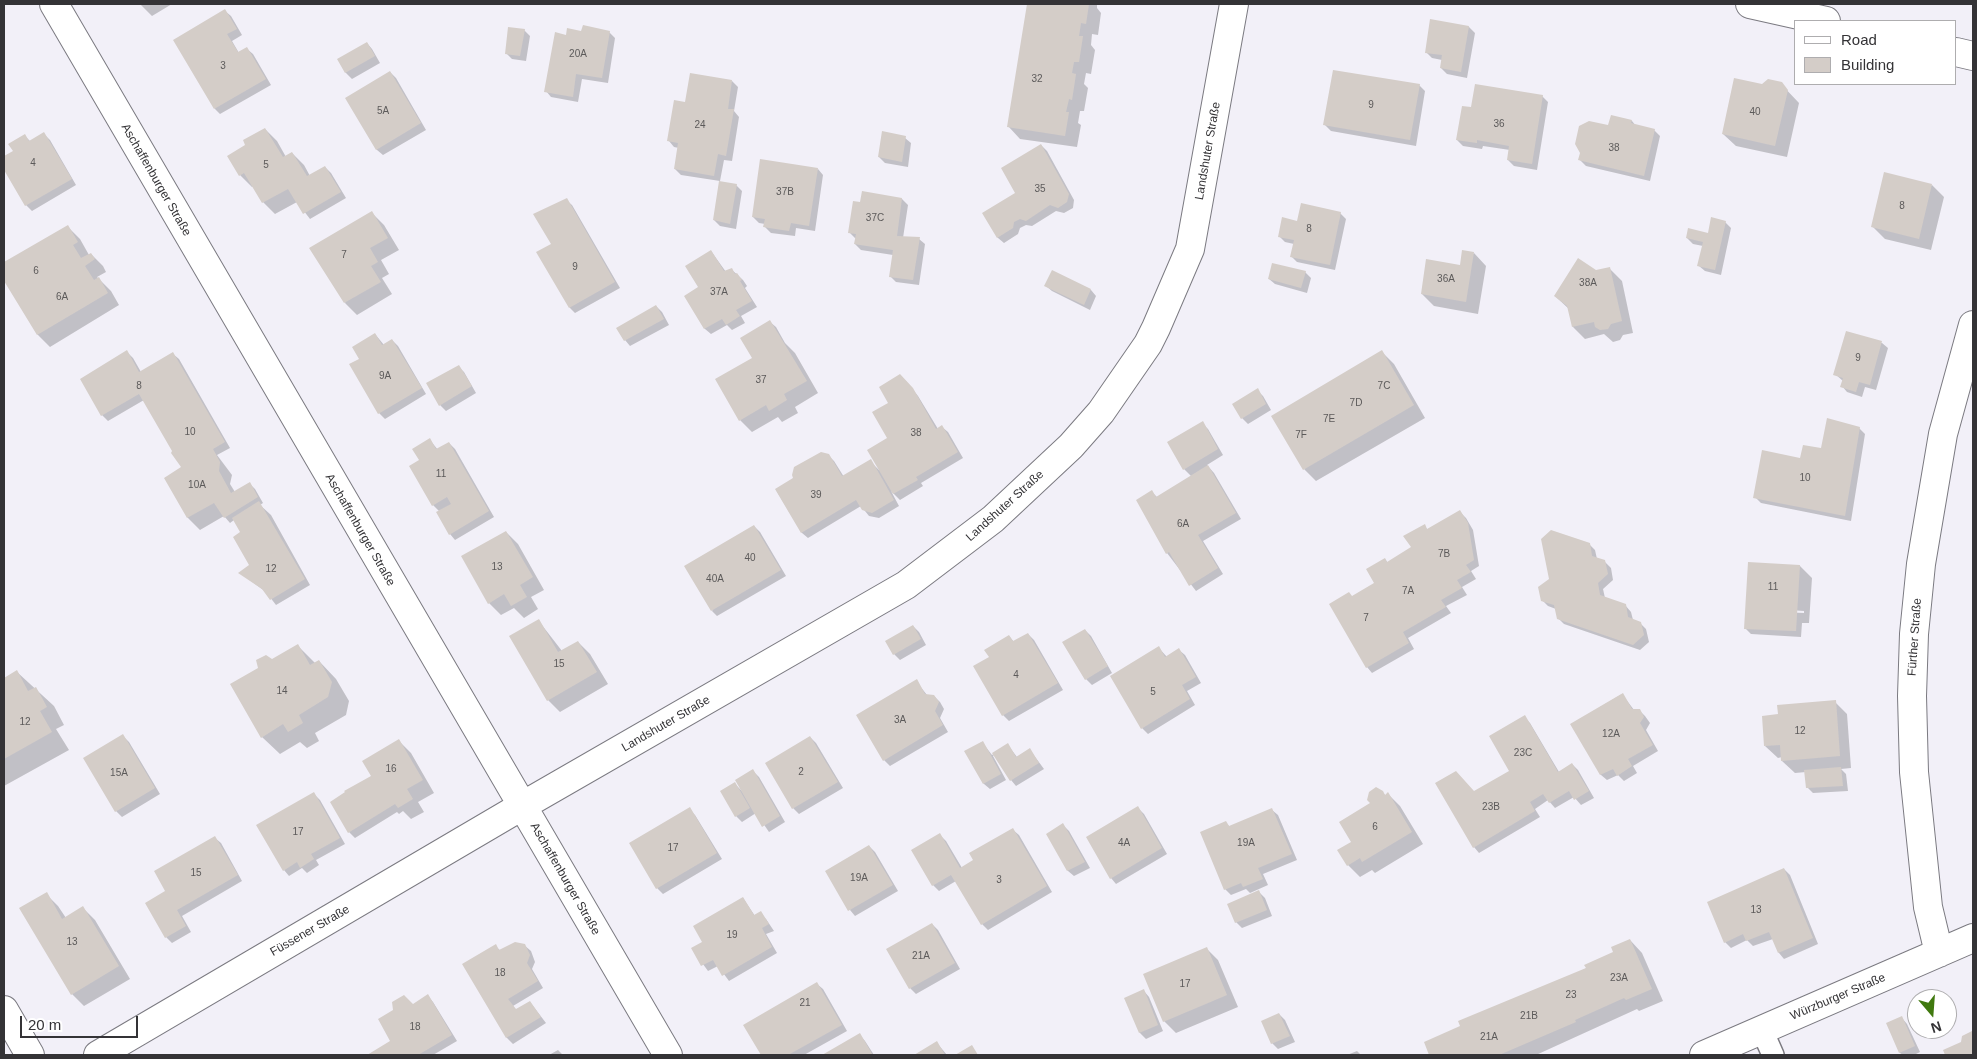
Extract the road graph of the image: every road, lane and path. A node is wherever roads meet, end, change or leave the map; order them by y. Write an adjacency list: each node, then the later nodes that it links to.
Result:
1 (54, 4): 8 (street, Aschaffenburger Straße)
2 (1234, 4): 8 (street, Landshuter Straße)
3 (1750, 4): 4 (street)
4 (1822, 20)
5 (1957, 52): 6 (street)
6 (1973, 56)
7 (1973, 325): 10 (street, Fürther Straße)
8 (522, 806): 14 (street, Füssener Straße); 15 (street, Aschaffenburger Straße)
9 (1973, 938): 10 (street, Würzburger Straße)
10 (1939, 953): 12 (street, Würzburger Straße)
11 (4, 1010): 13 (street)
12 (1762, 1030): 16 (street, Würzburger Straße); 17 (lane)
13 (30, 1055)
14 (98, 1055)
15 (668, 1055)
16 (1704, 1055)
17 (1773, 1055)

